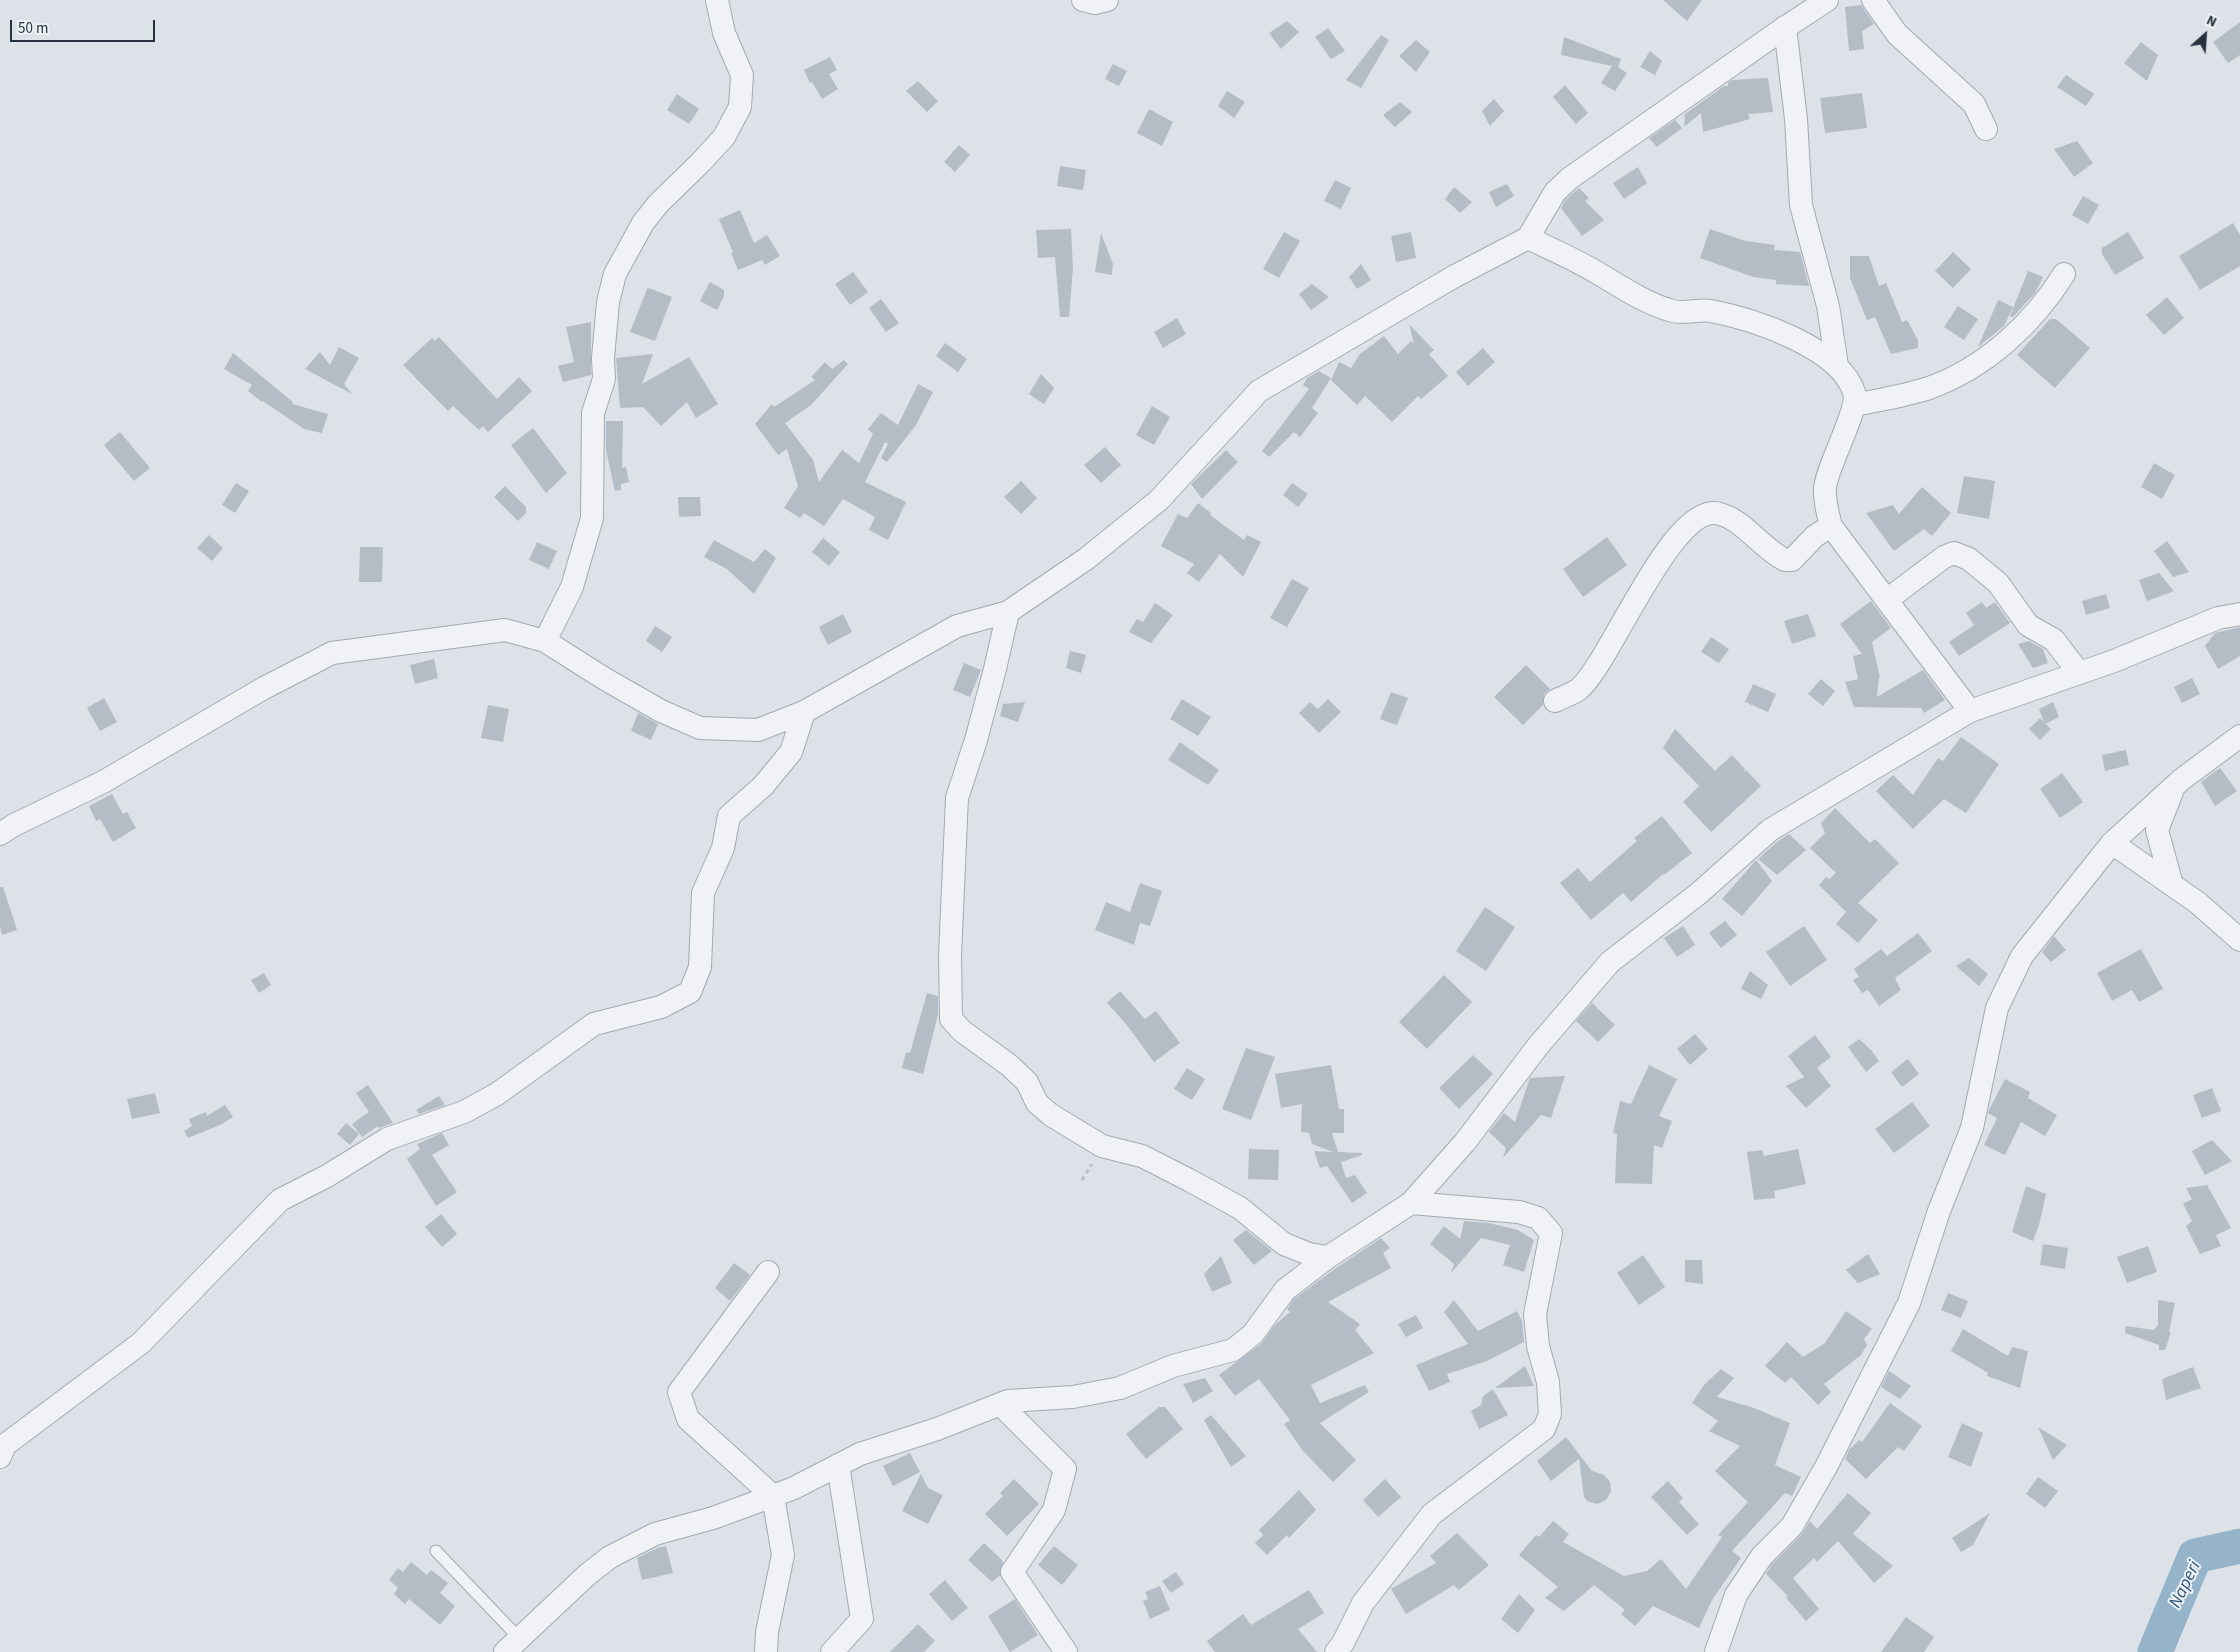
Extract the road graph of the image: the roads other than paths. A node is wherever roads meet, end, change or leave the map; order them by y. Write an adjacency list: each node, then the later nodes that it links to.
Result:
1 (717, 0): 16 (street)
2 (1083, 0): 3 (street)
3 (1107, 0)
4 (1827, 0): 6 (street)
5 (1873, 0): 7 (street)
6 (1785, 27): 8 (street); 10 (street)
7 (1986, 129)
8 (1528, 238): 10 (street); 14 (street)
9 (2064, 274): 11 (street)
10 (1836, 366): 11 (street)
11 (1854, 405): 12 (street)
12 (1831, 526): 13 (street); 18 (street)
13 (1888, 599): 17 (street); 19 (street)
14 (1008, 612): 20 (street); 28 (street)
15 (2240, 614): 17 (street)
16 (545, 640): 20 (street); 23 (street)
17 (2079, 673): 19 (street)
18 (1555, 701)
19 (1970, 711): 27 (street)
20 (804, 712): 31 (street)
21 (2240, 736): 22 (street)
22 (2174, 786): 24 (street); 25 (street)
23 (0, 834)
24 (2112, 843): 25 (street); 40 (street)
25 (2172, 885): 26 (street)
26 (2240, 940)
27 (1411, 1203): 28 (street); 39 (street)
28 (1328, 1257): 30 (street)
29 (768, 1272): 33 (street)
30 (1000, 1404): 32 (street); 38 (street)
31 (0, 1457)
32 (838, 1465): 33 (street); 37 (street)
33 (772, 1496): 35 (street); 36 (street)
34 (436, 1551): 35 (lane)
35 (512, 1645)
36 (766, 1652)
37 (832, 1652)
38 (1066, 1652)
39 (1336, 1652)
40 (1716, 1652)

